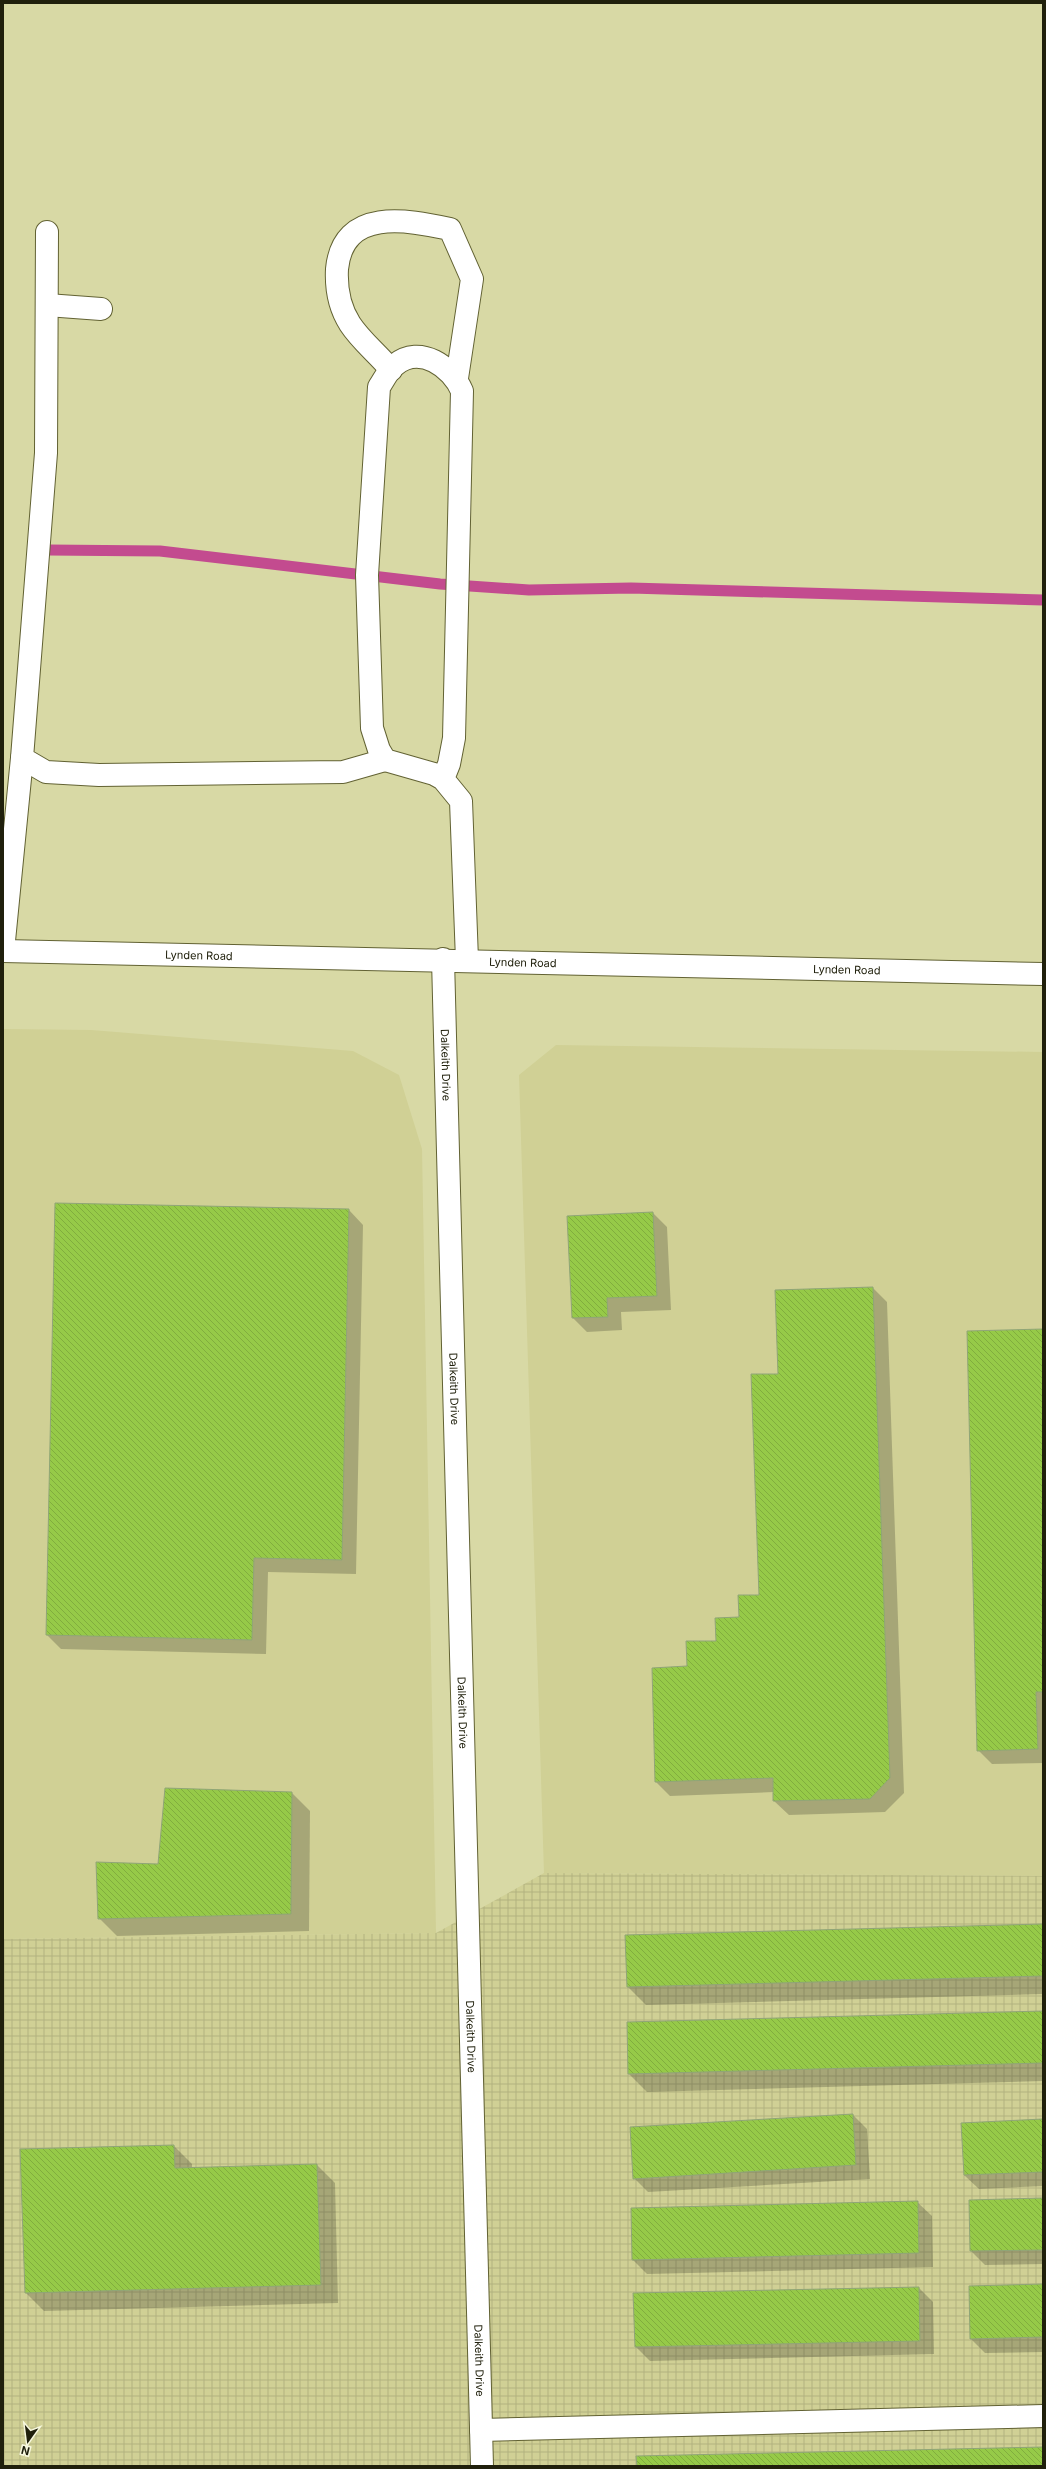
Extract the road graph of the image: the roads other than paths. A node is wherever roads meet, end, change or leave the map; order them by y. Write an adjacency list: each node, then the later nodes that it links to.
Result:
1 (47, 232): 2 (street)
2 (47, 305): 3 (street); 6 (street)
3 (101, 309)
4 (391, 370): 5 (street); 5 (street); 7 (street)
5 (457, 378): 8 (street)
6 (22, 758): 7 (street); 9 (street)
7 (385, 760): 8 (street)
8 (443, 779): 11 (street)
9 (3, 951): 10 (street, Lynden Road)
10 (443, 959): 11 (street, Lynden Road); 14 (street, Dalkeith Drive)
11 (467, 960): 12 (street, Lynden Road)
12 (1043, 974)
13 (1043, 2416): 14 (street)
14 (481, 2430): 15 (street, Dalkeith Drive)
15 (482, 2466)

